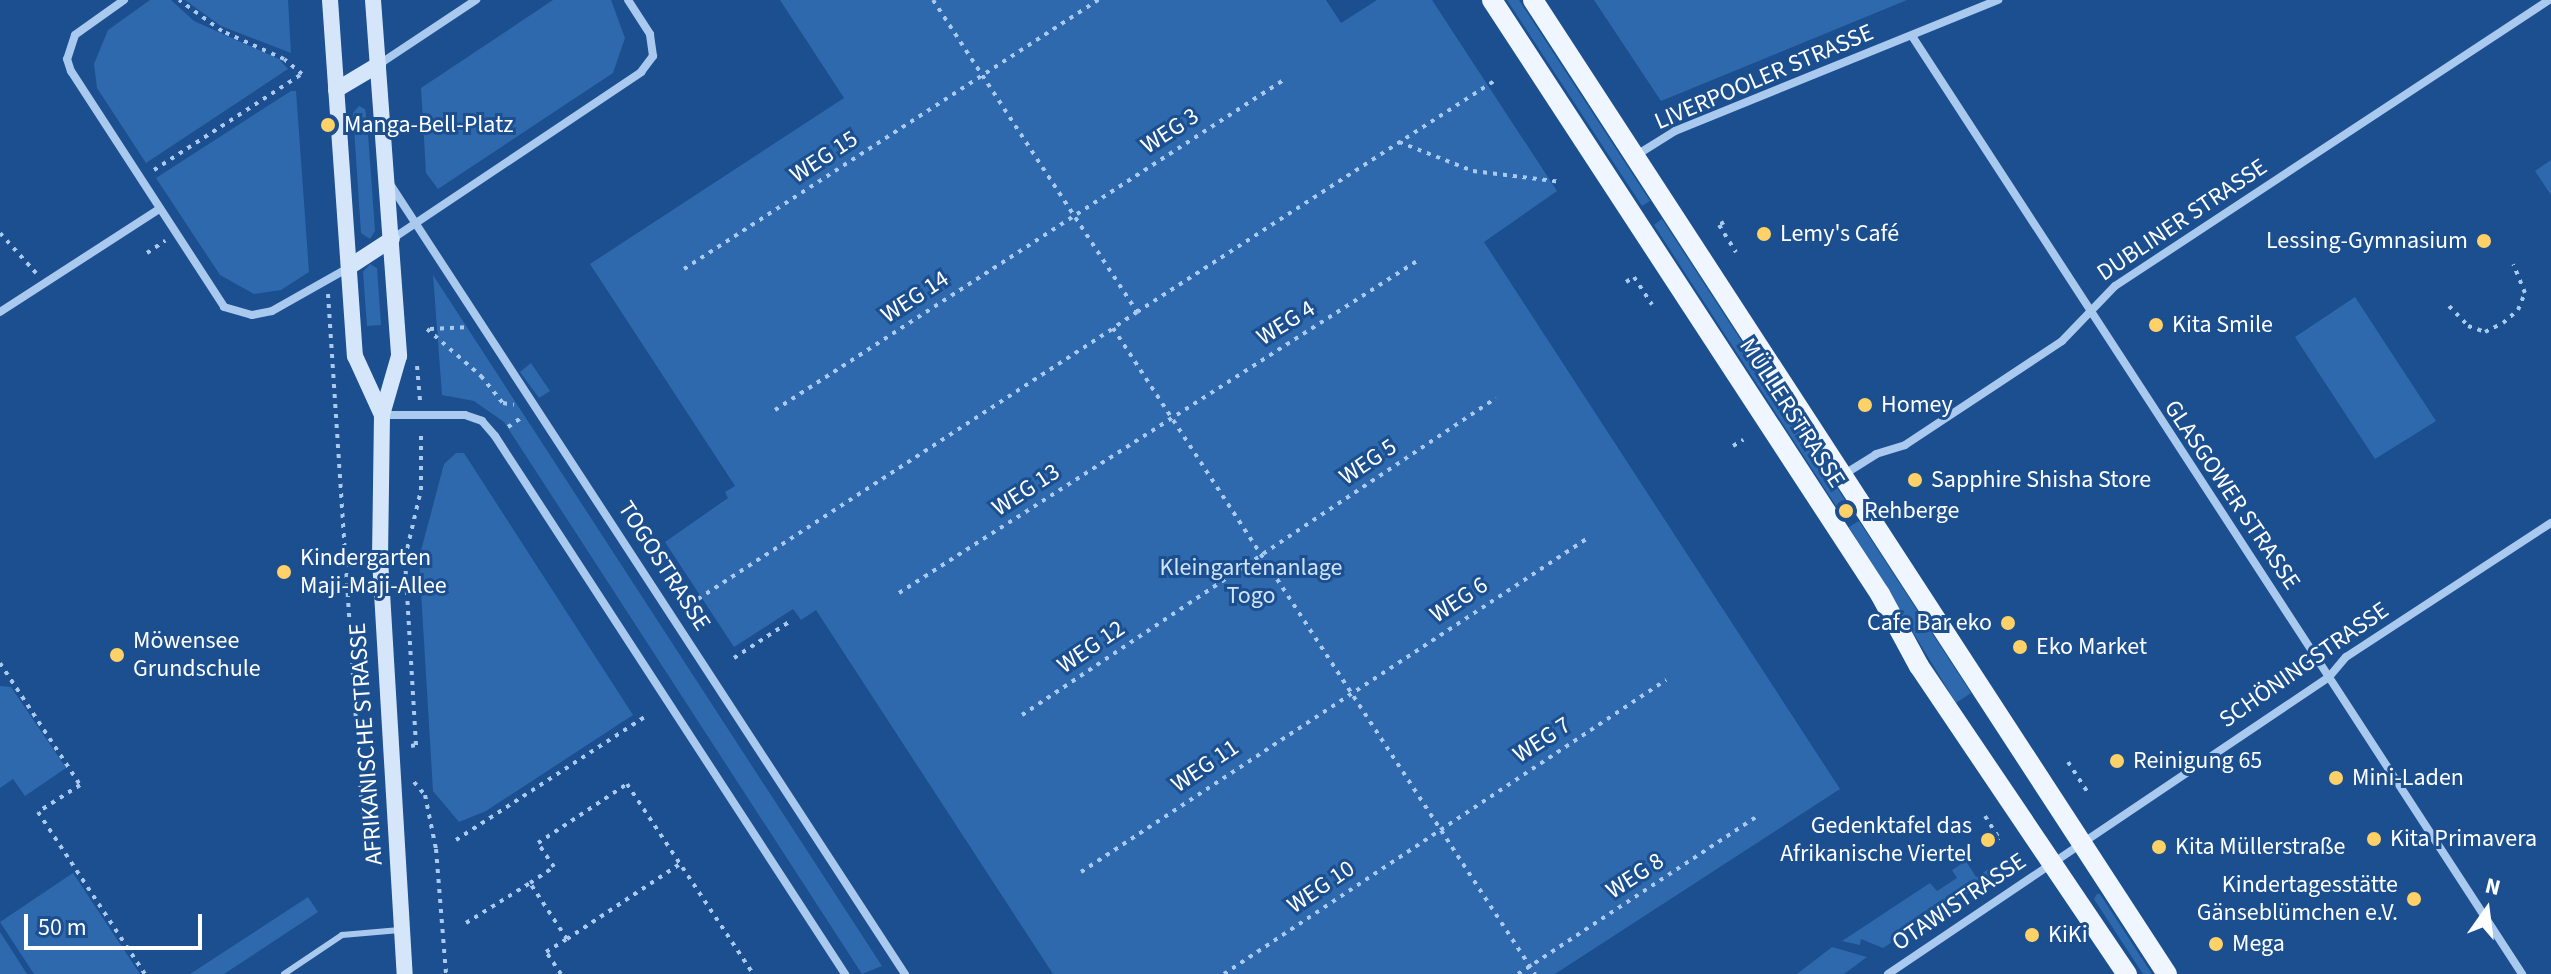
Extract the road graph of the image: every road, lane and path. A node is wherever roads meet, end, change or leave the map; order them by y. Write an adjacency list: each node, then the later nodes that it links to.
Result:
1 (124, 0): 24 (street)
2 (179, 0): 21 (path)
3 (330, 0): 18 (street, AFRIKANISCHE STRASSE)
4 (373, 0): 14 (street, AFRIKANISCHE STRASSE)
5 (476, 0): 14 (street)
6 (628, 0): 26 (street)
7 (933, 0): 15 (path)
8 (1099, 0): 15 (path, WEG 15)
9 (1492, 0): 79 (main road, MÜLLERSTRASSE)
10 (1533, 0): 20 (main road, MÜLLERSTRASSE)
11 (1998, 0): 13 (street, LIVERPOOLER STRASSE)
12 (2549, 0): 41 (street, DUBLINER STRASSE)
13 (1912, 36): 20 (street, LIVERPOOLER STRASSE); 41 (street, GLASGOWER STRASSE)
14 (378, 65): 18 (street); 22 (street, AFRIKANISCHE STRASSE)
15 (984, 76): 25 (path); 34 (path, WEG 15)
16 (1285, 79): 25 (path, WEG 3)
17 (1495, 80): 19 (path)
18 (336, 90): 33 (street, AFRIKANISCHE STRASSE)
19 (1399, 142): 23 (path); 40 (path)
20 (1635, 157): 55 (main road, MÜLLERSTRASSE)
21 (152, 171)
22 (388, 180): 26 (street, TOGOSTRASSE); 29 (street, AFRIKANISCHE STRASSE)
23 (1561, 182)
24 (159, 209): 33 (street); 36 (street)
25 (1075, 214): 40 (path); 47 (path, WEG 14)
26 (418, 220): 29 (street); 43 (street, TOGOSTRASSE)
27 (1724, 222): 30 (path)
28 (0, 233): 36 (path)
29 (392, 239): 33 (street); 48 (street, AFRIKANISCHE STRASSE)
30 (1736, 252)
31 (1420, 259): 50 (path, WEG 4)
32 (2513, 264): 38 (path)
33 (349, 267): 48 (street, AFRIKANISCHE STRASSE)
34 (684, 269)
35 (1626, 282): 37 (path)
36 (44, 283): 39 (street)
37 (1652, 305)
38 (2449, 306)
39 (0, 312)
40 (1137, 312): 44 (path)
41 (2088, 314): 55 (street, DUBLINER STRASSE); 64 (street, GLASGOWER STRASSE)
42 (330, 326): 78 (path)
43 (482, 326): 46 (street, TOGOSTRASSE); 46 (path)
44 (1113, 328): 50 (path); 60 (path)
45 (1496, 398): 58 (path, WEG 5)
46 (536, 408): 94 (street, TOGOSTRASSE)
47 (775, 410)
48 (382, 415): 69 (street, AFRIKANISCHE STRASSE); 93 (street)
49 (524, 416): 51 (path)
50 (1172, 416): 58 (path); 59 (path, WEG 13)
51 (508, 427)
52 (1743, 440): 53 (path)
53 (1733, 446)
54 (422, 455): 69 (path)
55 (1843, 475): 76 (main road, MÜLLERSTRASSE)
56 (2551, 523): 64 (street, SCHÖNINGSTRASSE)
57 (1588, 538): 66 (path, WEG 6)
58 (1260, 555): 66 (path); 67 (path, WEG 12)
59 (899, 593)
60 (698, 599)
61 (792, 620): 62 (path)
62 (734, 658)
63 (0, 663): 87 (path)
64 (2329, 677): 76 (street, SCHÖNINGSTRASSE); 101 (street, GLASGOWER STRASSE)
65 (1666, 680): 74 (path, WEG 7)
66 (1349, 691): 74 (path); 81 (path, WEG 11)
67 (1022, 715)
68 (646, 716): 75 (path)
69 (390, 751): 78 (street, AFRIKANISCHE STRASSE); 90 (path)
70 (2068, 762): 71 (path)
71 (2087, 791)
72 (1759, 815): 86 (path, WEG 8)
73 (1985, 816): 77 (path)
74 (1439, 830): 86 (path); 95 (path, WEG 10)
75 (456, 840)
76 (2081, 842): 79 (street, SCHÖNINGSTRASSE); 100 (main road, MÜLLERSTRASSE)
77 (1992, 843)
78 (397, 857): 84 (street, AFRIKANISCHE STRASSE)
79 (2051, 863): 98 (street, OTAWISTRASSE); 99 (main road, MÜLLERSTRASSE)
80 (680, 864): 82 (path); 85 (path); 92 (path)
81 (1081, 872)
82 (530, 883): 83 (path); 85 (path)
83 (466, 923)
84 (401, 930): 88 (lane); 89 (street, AFRIKANISCHE STRASSE)
85 (567, 939): 91 (path)
86 (1530, 967): 96 (path, WEG 8); 97 (path)
87 (145, 974)
88 (284, 974)
89 (405, 974)
90 (446, 974)
91 (561, 974)
92 (753, 974)
93 (845, 974)
94 (905, 974)
95 (1224, 974)
96 (1518, 974)
97 (1535, 974)
98 (1888, 974)
99 (2127, 974)
100 (2167, 974)
101 (2522, 974)

